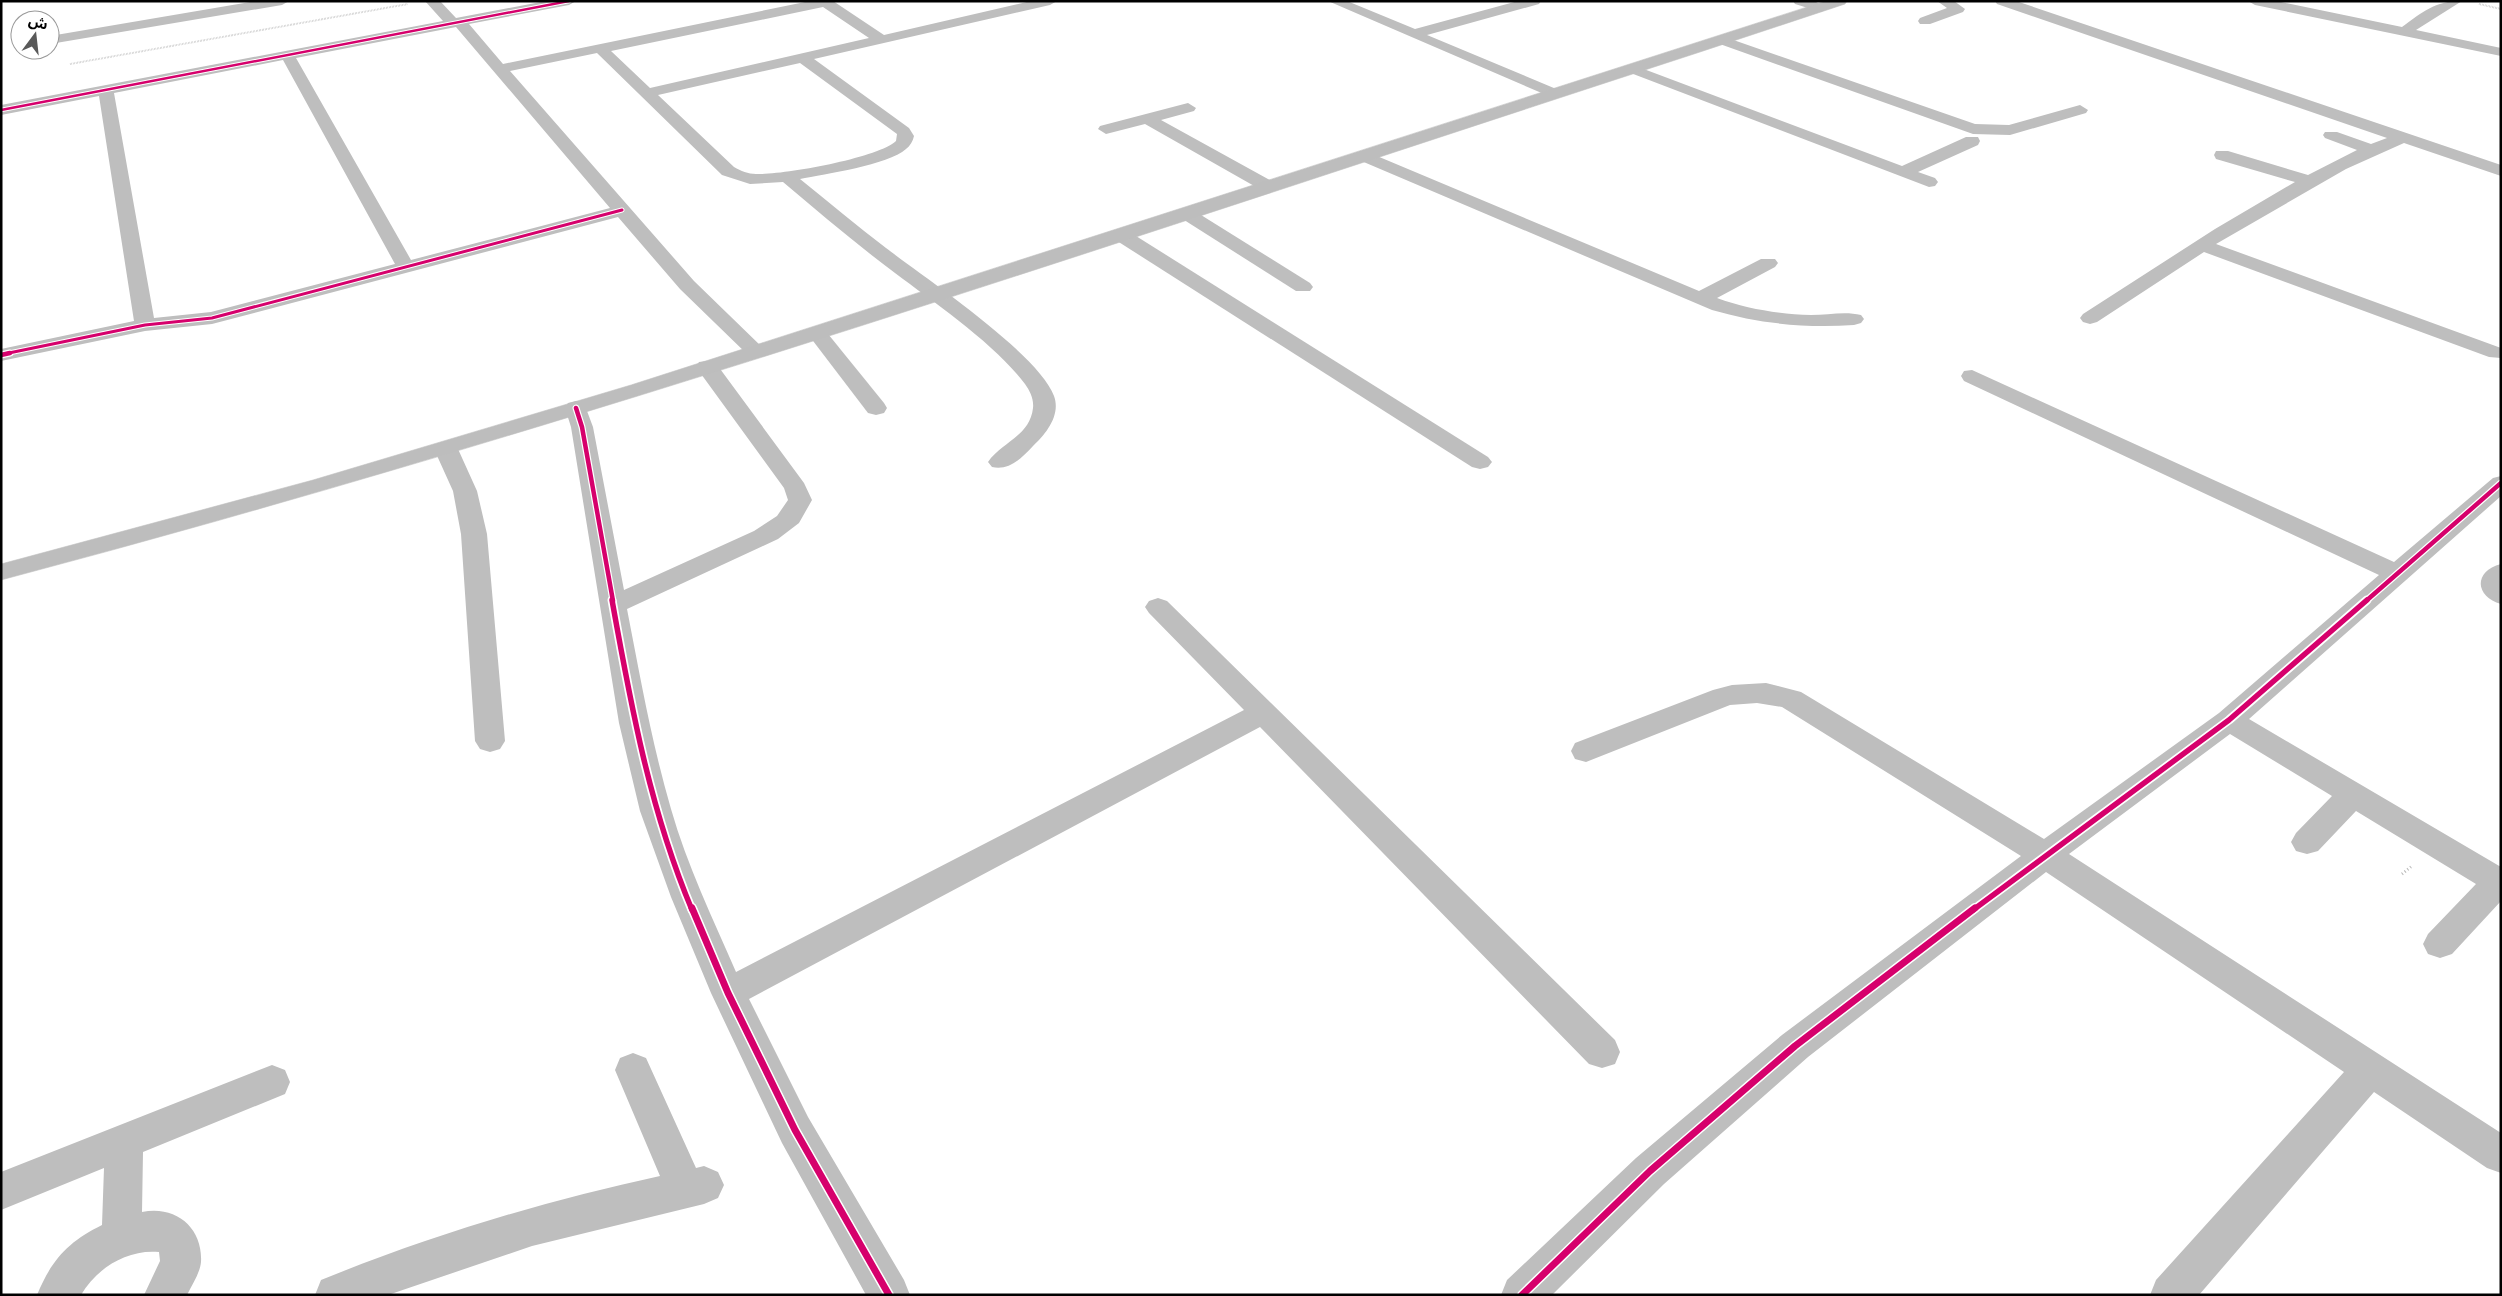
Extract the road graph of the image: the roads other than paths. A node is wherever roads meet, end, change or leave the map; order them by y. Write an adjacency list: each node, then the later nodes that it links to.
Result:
1 (282, 1): 21 (street)
2 (432, 1): 18 (street)
3 (569, 1): 18 (street)
4 (994, 1): 16 (street)
5 (1050, 1): 16 (street)
6 (1335, 1): 20 (street)
7 (1534, 1): 20 (street)
8 (1800, 1): 15 (street)
9 (1840, 1): 15 (main road)
10 (1944, 1): 17 (street)
11 (2002, 1): 39 (street)
12 (2255, 1): 19 (street)
13 (2455, 1): 19 (street)
14 (825, 2): 22 (street); 24 (street)
15 (1821, 8): 23 (main road)
16 (1010, 10): 22 (street)
17 (1925, 22)
18 (456, 23): 26 (street); 28 (street)
19 (2404, 32): 25 (street)
20 (1414, 34): 32 (street)
21 (60, 38)
22 (882, 40): 27 (street)
23 (1722, 40): 29 (main road); 35 (street)
24 (600, 48): 28 (street); 31 (street)
25 (2501, 52)
26 (287, 55): 30 (street); 55 (street)
27 (804, 58): 31 (street); 46 (street)
28 (500, 69): 50 (street)
29 (1633, 69): 32 (main road); 45 (street)
30 (106, 90): 34 (street); 61 (street)
31 (648, 93): 46 (street)
32 (1556, 94): 43 (main road)
33 (1188, 108): 36 (street)
34 (1, 110)
35 (2080, 110)
36 (1146, 118): 37 (street); 49 (street)
37 (1106, 129)
38 (2330, 135): 41 (street)
39 (2403, 138): 41 (street); 44 (street)
40 (1972, 141): 45 (street)
41 (2370, 149): 47 (street)
42 (2222, 155): 47 (street)
43 (1365, 156): 49 (main road); 58 (street)
44 (2501, 171)
45 (1903, 172): 48 (street)
46 (787, 177): 57 (street)
47 (2309, 181): 53 (street)
48 (1929, 182)
49 (1269, 186): 51 (main road)
50 (622, 210): 55 (street); 63 (street)
51 (1187, 214): 52 (main road); 56 (street)
52 (1121, 235): 57 (main road); 72 (street)
53 (2202, 245): 59 (street); 64 (street)
54 (1768, 263): 58 (street)
55 (406, 267): 61 (street)
56 (1303, 287)
57 (937, 296): 62 (main road); 71 (street)
58 (1700, 299): 60 (street)
59 (2090, 318)
60 (1854, 319)
61 (145, 325): 65 (street)
62 (817, 333): 63 (main road); 69 (street)
63 (756, 352): 66 (main road)
64 (2496, 353)
65 (1, 356)
66 (707, 367): 68 (main road); 78 (street)
67 (1972, 376): 76 (street)
68 (576, 408): 70 (main road); 78 (street)
69 (876, 408)
70 (446, 449): 74 (main road); 82 (street)
71 (1000, 462)
72 (1480, 462)
73 (2501, 484): 76 (street)
74 (1, 572)
75 (2501, 572): 77 (street)
76 (2396, 574): 81 (street)
77 (2501, 595)
78 (613, 605): 89 (street)
79 (1158, 607): 80 (street)
80 (1263, 713): 89 (street); 90 (street)
81 (2228, 720): 84 (street); 86 (street)
82 (490, 741)
83 (1586, 751): 86 (street)
84 (2352, 794): 85 (street); 87 (street)
85 (2307, 842)
86 (2045, 855): 91 (street); 102 (street)
87 (2500, 883): 88 (street)
88 (2440, 944)
89 (728, 993): 101 (street)
90 (1602, 1052)
91 (2371, 1068): 95 (street); 103 (street)
92 (633, 1070): 100 (street)
93 (272, 1082): 94 (street)
94 (124, 1142): 96 (street); 97 (street)
95 (2501, 1155)
96 (1, 1191)
97 (122, 1235): 98 (street); 99 (street)
98 (58, 1295)
99 (165, 1295)
100 (336, 1295)
101 (889, 1295)
102 (1522, 1295)
103 (2171, 1295)

